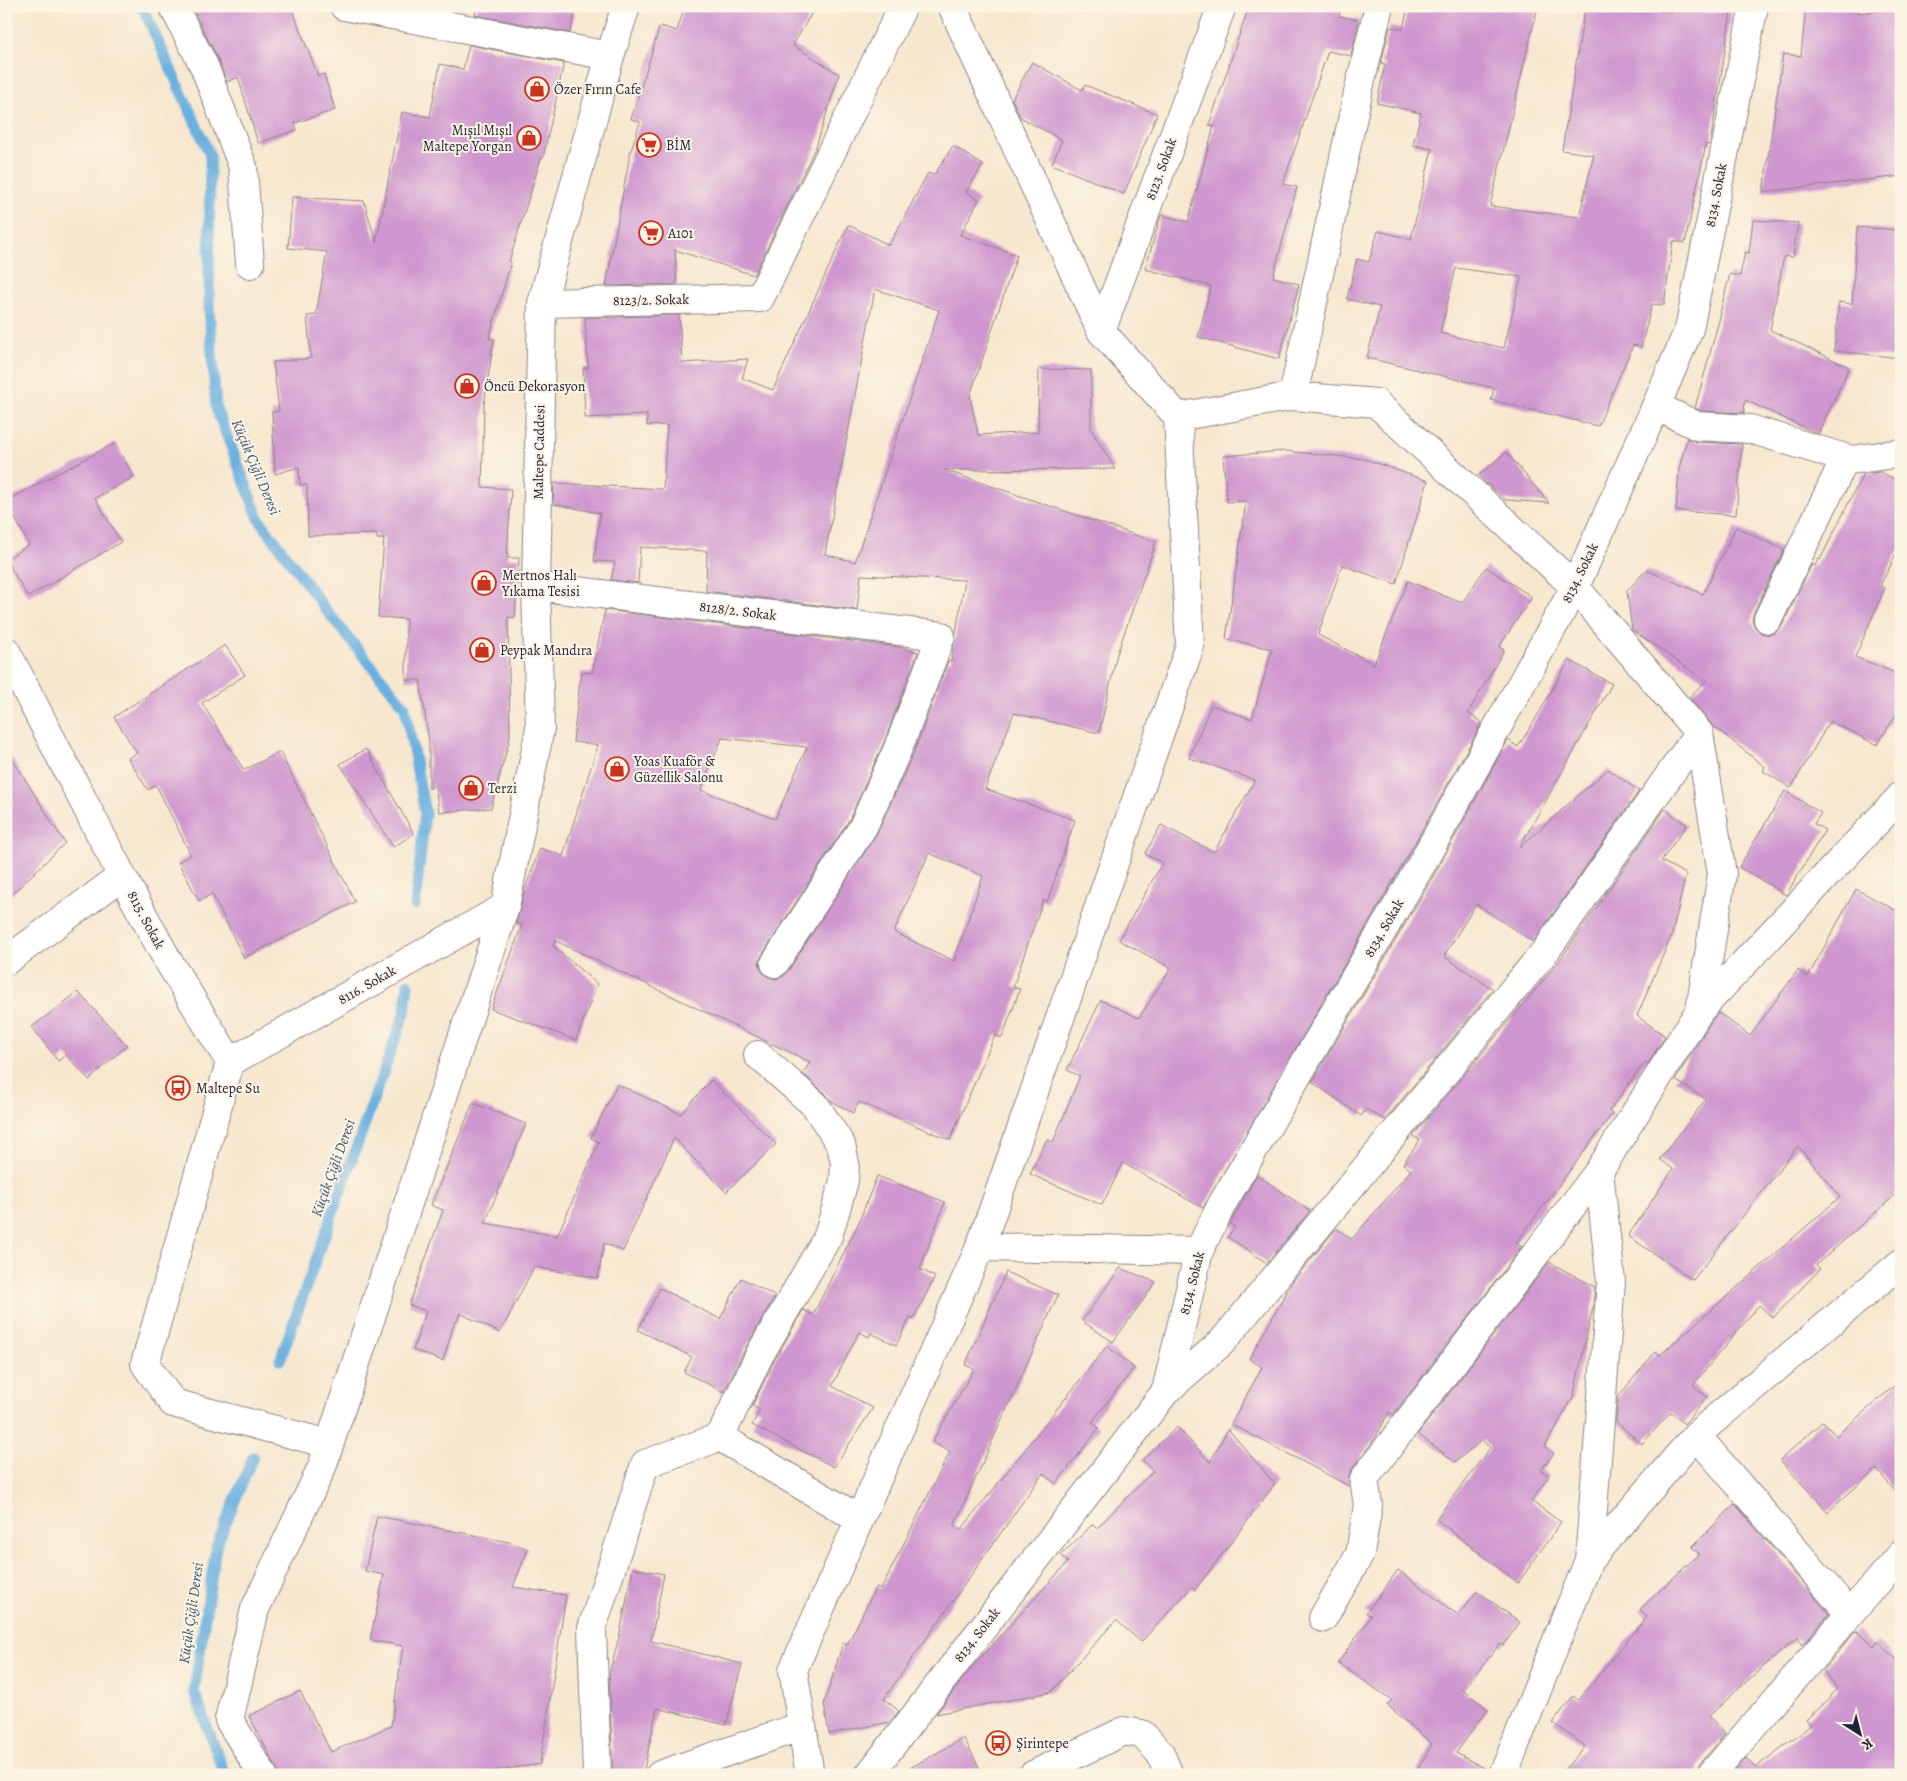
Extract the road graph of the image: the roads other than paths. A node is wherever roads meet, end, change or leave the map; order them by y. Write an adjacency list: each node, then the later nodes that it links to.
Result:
1 (173, 6): 10 (street)
2 (344, 6): 9 (street)
3 (626, 6): 9 (street, Maltepe Caddesi)
4 (903, 6): 11 (street, 8123/2. Sokak)
5 (952, 6): 12 (street)
6 (1222, 6): 12 (street, 8123. Sokak)
7 (1379, 6): 13 (street)
8 (1754, 6): 14 (street, 8134. Sokak)
9 (610, 56): 11 (street, Maltepe Caddesi)
10 (250, 264)
11 (542, 303): 18 (street, Maltepe Caddesi)
12 (1101, 331): 15 (street)
13 (1293, 396): 15 (street); 19 (street)
14 (1656, 406): 17 (street); 19 (street, 8134. Sokak)
15 (1178, 417): 32 (street)
16 (1901, 453): 17 (street)
17 (1851, 460): 20 (street)
18 (536, 586): 25 (street, Maltepe Caddesi); 27 (street, 8128/2. Sokak)
19 (1575, 587): 22 (street); 33 (street, 8134. Sokak)
20 (1768, 619)
21 (6, 650): 24 (street)
22 (1699, 733): 28 (street); 35 (street)
23 (1901, 796): 28 (street)
24 (122, 876): 26 (street, 8115. Sokak); 30 (street, 8115. Sokak)
25 (505, 907): 30 (street, 8116. Sokak); 38 (street, Maltepe Caddesi)
26 (6, 961)
27 (775, 963)
28 (1700, 1010): 31 (street)
29 (758, 1055): 37 (street)
30 (230, 1062): 38 (street)
31 (1600, 1171): 41 (street); 43 (street)
32 (980, 1247): 33 (street); 39 (street)
33 (1199, 1251): 35 (street, 8134. Sokak)
34 (1901, 1263): 36 (street)
35 (1166, 1391): 49 (street, 8134. Sokak)
36 (1696, 1435): 41 (street); 42 (street)
37 (720, 1437): 39 (street); 46 (street)
38 (329, 1444): 45 (street, Maltepe Caddesi)
39 (859, 1519): 44 (street)
40 (1901, 1555): 42 (street)
41 (1589, 1560): 52 (street)
42 (1850, 1614): 53 (street)
43 (1323, 1618)
44 (802, 1726): 47 (street); 48 (street)
45 (263, 1775)
46 (597, 1775)
47 (660, 1775)
48 (810, 1775)
49 (869, 1775)
50 (1033, 1775): 51 (street)
51 (1169, 1775)
52 (1503, 1775)
53 (1711, 1775)

